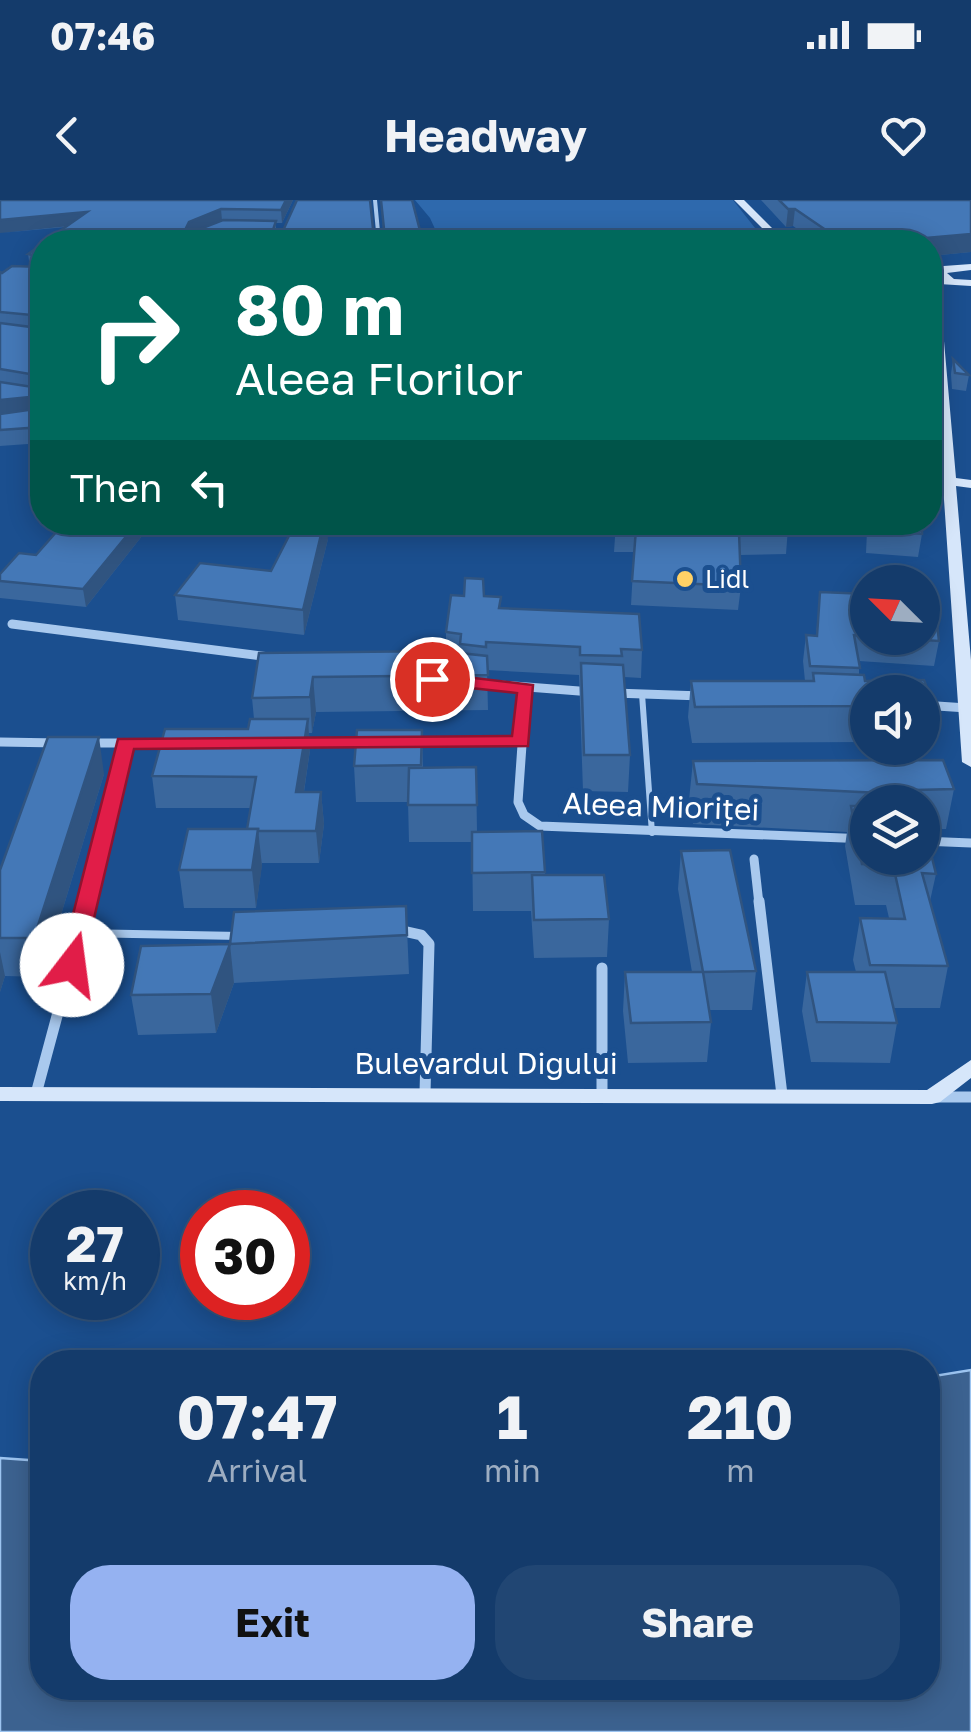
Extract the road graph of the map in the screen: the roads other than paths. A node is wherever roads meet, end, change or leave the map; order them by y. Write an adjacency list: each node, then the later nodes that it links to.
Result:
1 (375, 200): 3 (lane)
2 (738, 200): 4 (street)
3 (379, 230)
4 (769, 230)
5 (971, 267): 6 (street)
6 (942, 276)
7 (942, 279): 8 (street)
8 (971, 283)
9 (942, 480): 10 (street)
10 (971, 484)
11 (942, 504): 19 (street)
12 (12, 624): 13 (street)
13 (279, 659)
14 (470, 682): 15 (street)
15 (526, 688): 16 (street); 24 (street, Aleea Mioriței)
16 (642, 694): 17 (street); 28 (lane)
17 (710, 696)
18 (940, 707): 19 (street)
19 (967, 708): 27 (street)
20 (0, 742): 25 (street)
21 (284, 742): 22 (street)
22 (382, 742)
23 (402, 742): 24 (street)
24 (521, 742): 28 (street, Aleea Mioriței)
25 (125, 743): 26 (street); 34 (street)
26 (184, 743)
27 (971, 762)
28 (652, 833): 29 (street, Aleea Mioriței)
29 (850, 839)
30 (940, 841): 31 (street)
31 (971, 842)
32 (754, 859): 42 (street)
33 (373, 928): 38 (street)
34 (80, 933): 35 (lane); 40 (street)
35 (246, 936)
36 (602, 968): 41 (street)
37 (971, 1067): 43 (street)
38 (425, 1093): 40 (street, Bulevardul Digului); 41 (street, Bulevardul Digului)
39 (0, 1094): 40 (street, Bulevardul Digului)
40 (36, 1094)
41 (602, 1094): 42 (street, Bulevardul Digului)
42 (782, 1095): 43 (street, Bulevardul Digului)
43 (932, 1096): 44 (street, Bulevardul Digului)
44 (971, 1097)

